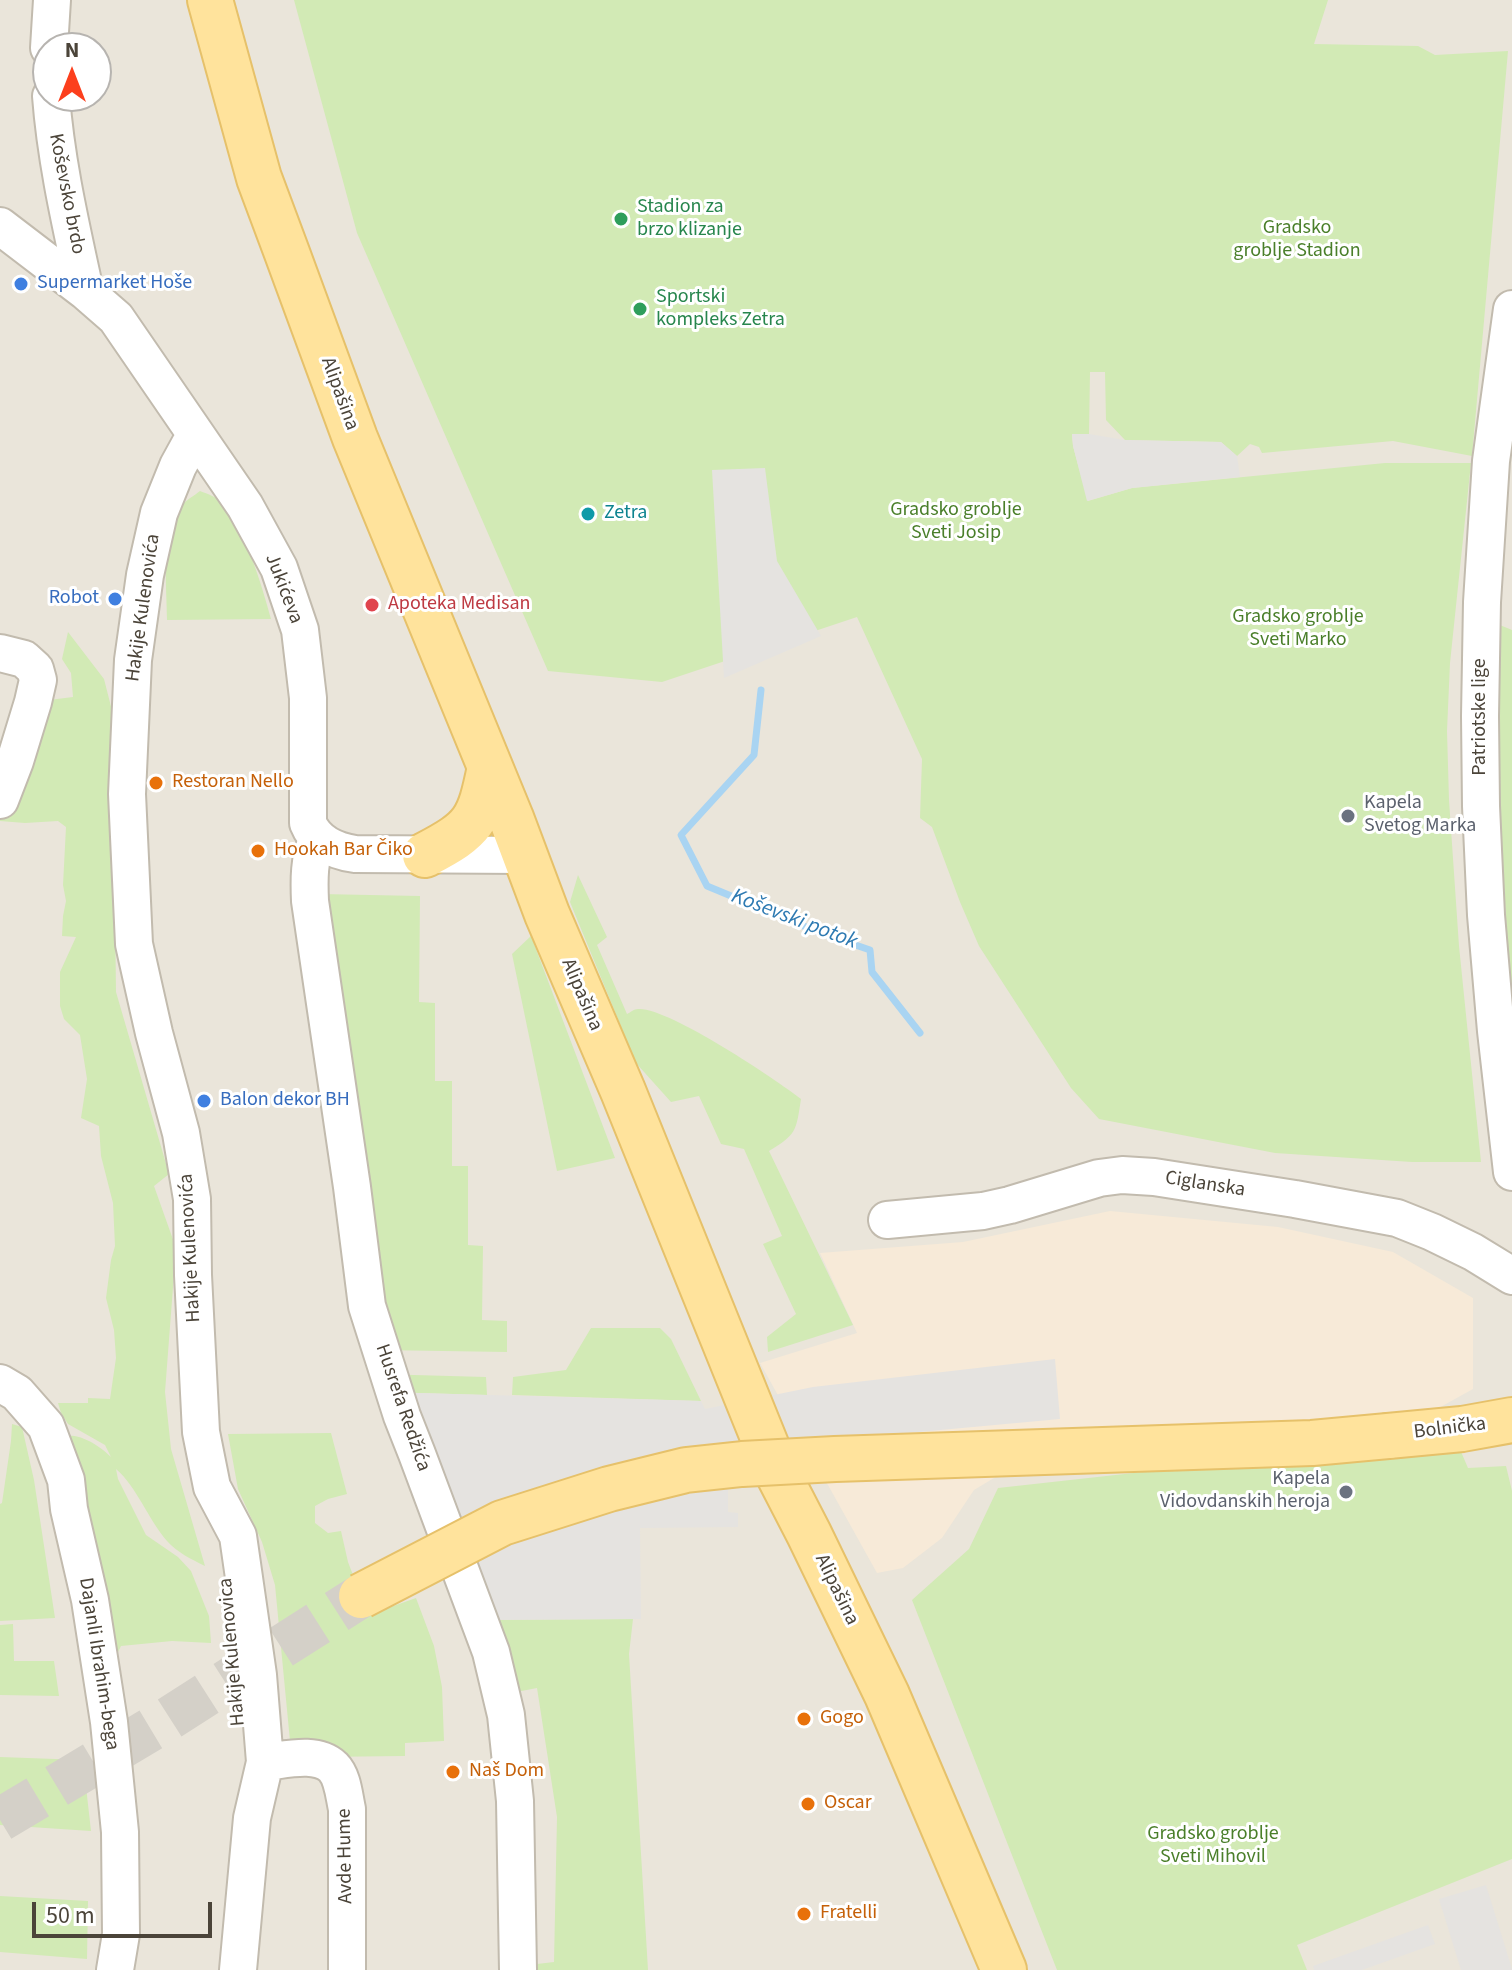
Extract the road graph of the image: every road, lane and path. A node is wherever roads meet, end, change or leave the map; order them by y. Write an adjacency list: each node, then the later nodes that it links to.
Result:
1 (52, 0): 3 (street)
2 (210, 0): 10 (main road, Alipašina)
3 (50, 32)
4 (52, 112): 6 (street, Koševsko brdo)
5 (0, 226): 6 (street, Jukićeva)
6 (85, 291): 8 (street, Jukićeva)
7 (1512, 309): 15 (street, Patriotske lige)
8 (195, 435): 12 (street, Jukićeva); 20 (street, Hakije Kulenovića)
9 (0, 653): 11 (street)
10 (490, 767): 13 (main road); 14 (main road, Alipašina)
11 (0, 800)
12 (317, 839): 13 (street); 27 (street, Husrefa Redžića)
13 (425, 855): 14 (street)
14 (526, 855): 28 (main road, Alipašina)
15 (1512, 1172)
16 (887, 1220): 17 (street, Ciglanska)
17 (1512, 1276)
18 (0, 1383): 24 (street, Dajanli Ibrahim-bega)
19 (1512, 1420): 21 (main road, Bolnička, bridge)
20 (212, 1487): 22 (street, Hakije Kulenovića); 23 (street, Hakije Kulenovica)
21 (361, 1596)
22 (265, 1762): 23 (street, Hakije Kulenovića); 26 (street, Avde Hume)
23 (252, 1818): 25 (street, Hakije Kulenovića)
24 (115, 1970)
25 (238, 1970)
26 (347, 1970)
27 (518, 1970)
28 (1004, 1970)

